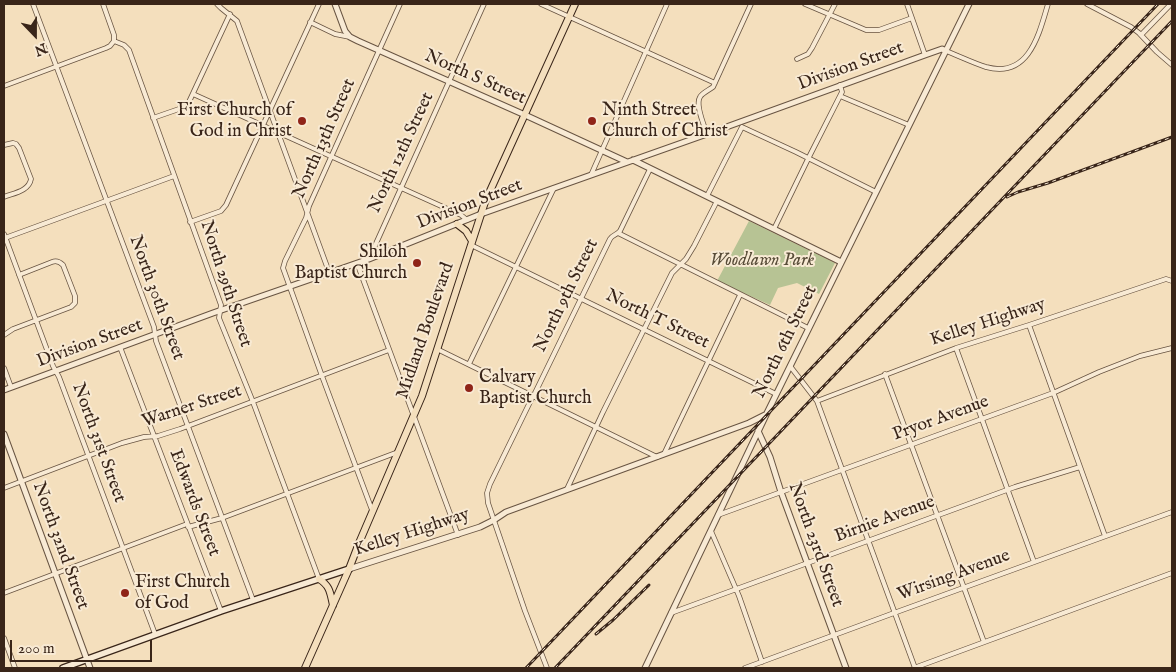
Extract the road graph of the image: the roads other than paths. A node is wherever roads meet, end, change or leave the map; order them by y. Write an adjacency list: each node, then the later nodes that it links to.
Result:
1 (33, 4): 33 (street, North 30th Street)
2 (103, 4): 26 (street)
3 (218, 4): 19 (street)
4 (319, 4): 23 (street)
5 (335, 4): 25 (street)
6 (400, 4): 27 (street, North 13th Street)
7 (484, 4): 34 (street, North 12th Street)
8 (540, 4): 21 (street)
9 (575, 4): 21 (main road, Midland Boulevard)
10 (667, 4): 28 (street)
11 (751, 4): 35 (street)
12 (805, 4): 20 (street)
13 (834, 4): 20 (street)
14 (907, 4): 22 (street)
15 (969, 4): 29 (street, North 6th Street)
16 (1048, 4): 29 (street)
17 (1087, 4): 24 (street)
18 (1171, 4): 24 (street)
19 (230, 14): 38 (street); 40 (street)
20 (829, 15): 22 (street); 31 (street)
21 (570, 17): 28 (street); 41 (main road, Midland Boulevard)
22 (912, 18): 30 (street)
23 (310, 22): 25 (street, North S Street); 40 (street)
24 (1141, 35): 32 (street)
25 (350, 37): 27 (street, North S Street)
26 (114, 41): 33 (street); 42 (street, North 29th Street)
27 (379, 50): 34 (street, North S Street); 50 (street, North 13th Street)
28 (646, 51): 35 (street); 49 (street)
29 (946, 51): 30 (street, Division Street); 43 (street, North 6th Street)
30 (925, 55): 37 (street, Division Street)
31 (797, 59)
32 (1172, 65)
33 (57, 66): 36 (street); 61 (street, North 30th Street)
34 (450, 82): 41 (street, North S Street); 56 (street, North 12th Street)
35 (715, 83): 47 (street)
36 (4, 86)
37 (840, 86): 39 (street); 45 (street, Division Street)
38 (193, 94): 42 (street); 44 (street)
39 (840, 96): 43 (street); 51 (street)
40 (270, 110): 44 (street); 46 (street)
41 (525, 115): 49 (street, North S Street); 64 (main road, Midland Boulevard)
42 (154, 118): 55 (street, North 29th Street)
43 (909, 124): 58 (street, North 6th Street)
44 (263, 125): 46 (street); 66 (street)
45 (741, 125): 47 (street, Division Street); 51 (street); 59 (street)
46 (278, 132): 50 (street); 63 (street)
47 (707, 134): 52 (street, Division Street)
48 (4, 145): 60 (street)
49 (601, 150): 52 (street, North S Street); 54 (street)
50 (331, 157): 56 (street); 63 (street, North 13th Street)
51 (808, 159): 58 (street); 68 (street)
52 (630, 161): 53 (street, North S Street); 54 (street, Division Street)
53 (650, 169): 59 (street, North S Street); 69 (street, North 9th Street)
54 (591, 175): 57 (street, Division Street)
55 (174, 176): 61 (street); 66 (street, North 29th Street)
56 (401, 188): 65 (street); 72 (street, North 12th Street)
57 (554, 188): 64 (street, Division Street); 76 (street)
58 (876, 192): 73 (street, North 6th Street)
59 (707, 196): 62 (street, North S Street)
60 (4, 197)
61 (106, 201): 70 (street); 88 (street, North 30th Street)
62 (717, 201): 68 (street, North S Street); 75 (street)
63 (307, 212): 77 (street); 80 (street, North 13th Street)
64 (481, 214): 65 (street, Division Street); 71 (main road, Midland Boulevard)
65 (467, 220): 67 (street, Division Street)
66 (190, 222): 83 (street, North 29th Street)
67 (457, 224): 71 (main road); 72 (street, Division Street)
68 (774, 229): 73 (street, North S Street)
69 (618, 233): 75 (street); 82 (street, North 9th Street)
70 (4, 236): 78 (street, North 31st Street)
71 (472, 243): 76 (street, North T Street); 93 (main road, Midland Boulevard)
72 (368, 259): 74 (street, Division Street)
73 (841, 262): 86 (street, North 6th Street)
74 (357, 263): 77 (street, Division Street); 94 (street)
75 (681, 265): 81 (street); 87 (street)
76 (516, 267): 82 (street, North T Street); 96 (street)
77 (329, 272): 80 (street, Division Street)
78 (19, 275): 84 (street, North 31st Street); 84 (street)
79 (1171, 280): 85 (street, Kelley Highway)
80 (289, 286): 83 (street, Division Street); 101 (street, North 13th Street)
81 (740, 295): 86 (street); 95 (street)
82 (581, 299): 87 (street, North T Street); 106 (street, North 9th Street)
83 (220, 310): 88 (street, Division Street); 108 (street, North 29th Street)
84 (36, 320): 89 (street); 99 (street, North 31st Street)
85 (1029, 325): 91 (street, Kelley Highway); 104 (street)
86 (808, 328): 97 (street, North 6th Street)
87 (644, 330): 95 (street, North T Street); 113 (street)
88 (154, 335): 90 (street, Division Street); 112 (street, North 30th Street)
89 (4, 336)
90 (120, 347): 99 (street, Division Street); 116 (street, Edwards Street)
91 (956, 348): 100 (street, Kelley Highway); 111 (street)
92 (1172, 348): 104 (street, Pryor Avenue)
93 (437, 349): 96 (street); 109 (main road, Midland Boulevard)
94 (389, 350): 101 (street, Warner Street); 109 (street)
95 (709, 361): 105 (street, North T Street); 119 (street)
96 (469, 364): 106 (street)
97 (790, 366): 105 (street, North 6th Street); 107 (street)
98 (4, 368): 102 (street)
99 (56, 371): 102 (street, Division Street); 120 (street, North 31st Street)
100 (885, 374): 107 (street, Kelley Highway); 117 (street)
101 (322, 376): 108 (street, Warner Street); 122 (street, North 13th Street)
102 (11, 387): 103 (street, Division Street)
103 (4, 390)
104 (1053, 393): 111 (street, Pryor Avenue); 123 (street)
105 (776, 394): 110 (street, North 6th Street)
106 (533, 396): 113 (street); 136 (street, North 9th Street)
107 (817, 401): 124 (street)
108 (253, 402): 112 (street, Warner Street); 130 (street, North 29th Street)
109 (413, 415): 118 (main road, Midland Boulevard); 139 (street)
110 (766, 415): 114 (street, North 6th Street); 119 (street, Kelley Highway)
111 (983, 419): 117 (street, Pryor Avenue); 128 (street)
112 (187, 426): 116 (street, Warner Street); 135 (street, North 30th Street)
113 (597, 427): 121 (street); 127 (street)
114 (758, 431): 129 (street, North 23rd Street); 133 (street, North 6th Street)
115 (4, 434): 125 (street, North 32nd Street)
116 (154, 436): 120 (street, Warner Street); 137 (street, Edwards Street)
117 (912, 444): 124 (street, Pryor Avenue); 134 (street)
118 (398, 452): 122 (street); 131 (main road, Midland Boulevard)
119 (664, 454): 121 (street, Kelley Highway)
120 (88, 456): 125 (street, Warner Street); 142 (street, North 31st Street)
121 (657, 457): 127 (street, Kelley Highway)
122 (356, 467): 130 (street); 131 (street, North 13th Street)
123 (1080, 467): 128 (street, Birnie Avenue); 140 (street)
124 (842, 470): 129 (street, Pryor Avenue); 141 (street)
125 (21, 481): 126 (street, Warner Street); 146 (street, North 32nd Street)
126 (4, 488)
127 (567, 489): 136 (street, Kelley Highway)
128 (1008, 490): 134 (street, Birnie Avenue); 143 (street)
129 (781, 492): 133 (street, Pryor Avenue); 144 (street, North 23rd Street)
130 (288, 494): 135 (street); 148 (street, North 29th Street)
131 (373, 511): 145 (main road, Midland Boulevard)
132 (1172, 512): 140 (street, Wirsing Avenue)
133 (718, 515): 138 (street, North 6th Street)
134 (937, 516): 141 (street, Birnie Avenue); 149 (street)
135 (222, 518): 137 (street); 152 (street, North 30th Street)
136 (494, 520): 139 (street, Kelley Highway); 167 (street, North 9th Street)
137 (188, 526): 142 (street); 154 (street, Edwards Street)
138 (711, 531): 150 (street); 156 (street, North 6th Street)
139 (458, 535): 145 (street, Kelley Highway)
140 (1105, 536): 143 (street, Wirsing Avenue)
141 (868, 541): 144 (street, Birnie Avenue); 155 (street)
142 (123, 548): 146 (street); 157 (street, North 31st Street)
143 (1034, 562): 149 (street, Wirsing Avenue)
144 (807, 563): 150 (street, Birnie Avenue); 158 (street, North 23rd Street)
145 (349, 569): 148 (main road, Kelley Highway); 153 (main road, Midland Boulevard)
146 (56, 573): 151 (street); 161 (street, North 32nd Street)
147 (1172, 573): 160 (street)
148 (319, 579): 152 (main road, Kelley Highway); 153 (main road)
149 (963, 587): 155 (street, Wirsing Avenue); 160 (street)
150 (736, 590): 156 (street, Birnie Avenue); 162 (street)
151 (4, 593)
152 (253, 600): 154 (main road, Kelley Highway)
153 (333, 605): 163 (main road, Midland Boulevard)
154 (221, 611): 157 (main road, Kelley Highway)
155 (894, 612): 158 (street, Wirsing Avenue); 171 (street)
156 (671, 613): 168 (street, North 6th Street)
157 (155, 634): 161 (main road, Kelley Highway)
158 (833, 635): 162 (street, Wirsing Avenue); 170 (street, North 23rd Street)
159 (4, 638): 164 (street)
160 (984, 642): 171 (street)
161 (87, 659): 165 (main road, Kelley Highway); 166 (street, North 32nd Street)
162 (762, 662): 169 (street, Wirsing Avenue)
163 (304, 667)
164 (15, 668)
165 (63, 668)
166 (90, 668)
167 (547, 668)
168 (646, 668)
169 (745, 668)
170 (846, 668)
171 (914, 668)

